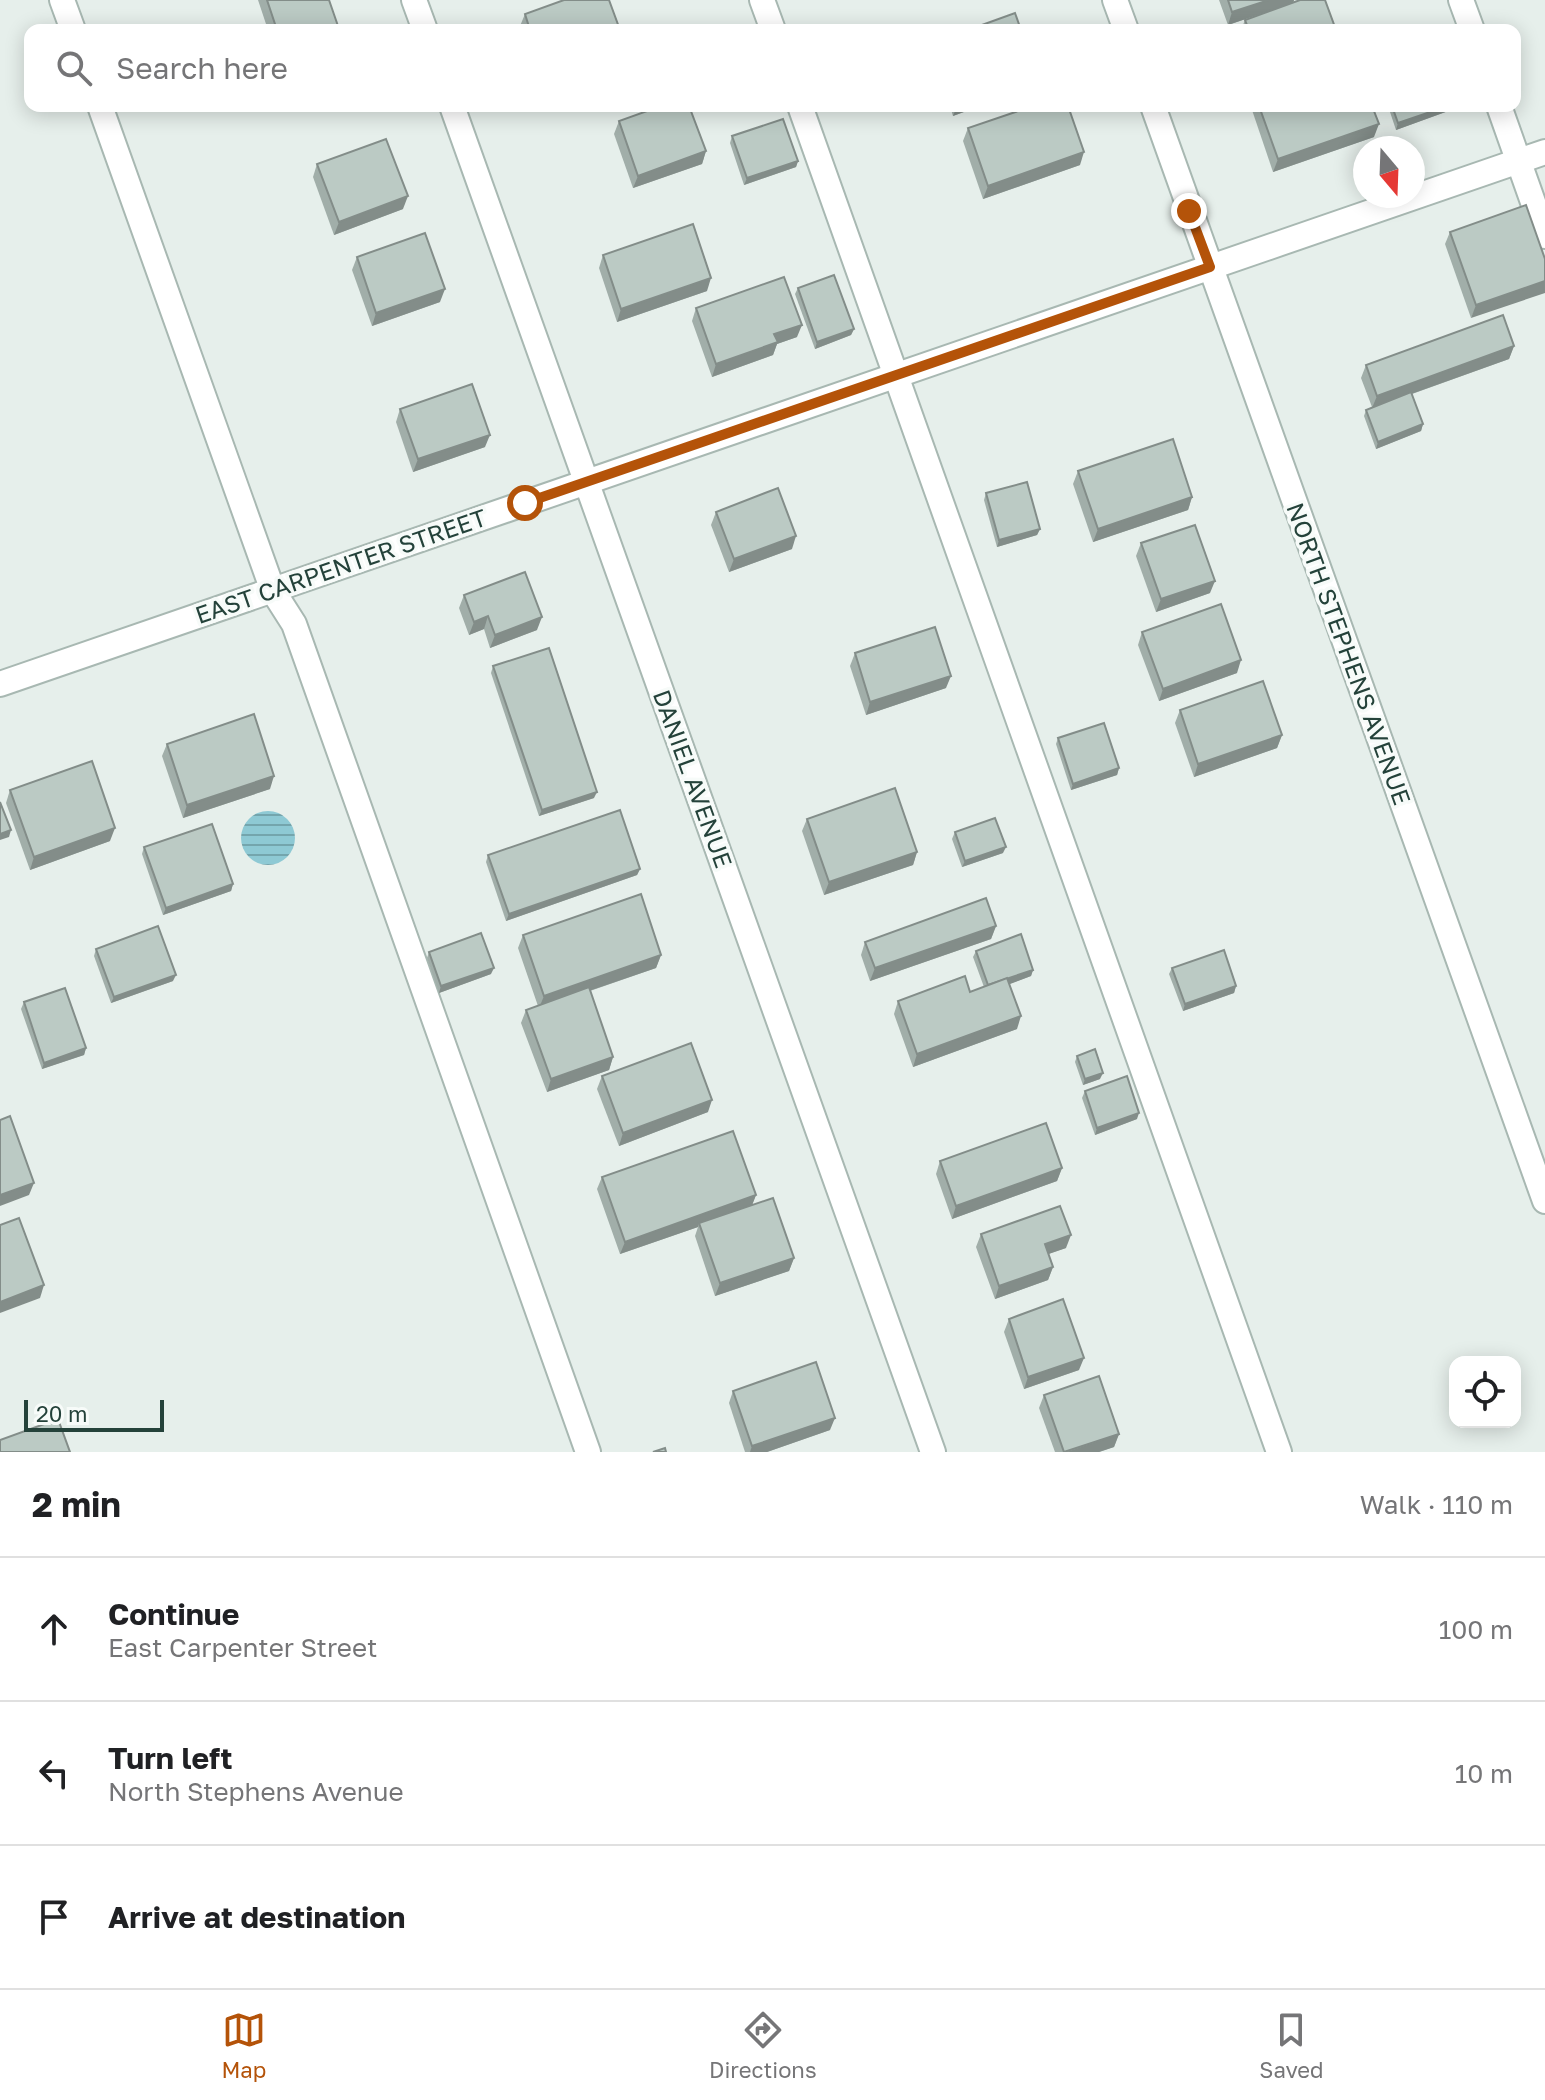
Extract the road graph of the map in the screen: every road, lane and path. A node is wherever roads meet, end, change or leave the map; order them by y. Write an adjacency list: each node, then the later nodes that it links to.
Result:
1 (62, 0): 6 (street)
2 (414, 0): 7 (street)
3 (762, 0): 8 (street)
4 (1115, 0): 9 (street)
5 (1461, 0): 10 (street)
6 (71, 24)
7 (423, 24)
8 (771, 24)
9 (1124, 24)
10 (1470, 24)
11 (102, 112): 22 (street)
12 (454, 112): 21 (street, DANIEL AVENUE)
13 (802, 112): 20 (street)
14 (1155, 112): 19 (street, NORTH STEPHENS AVENUE)
15 (1501, 112): 17 (street)
16 (1545, 152): 17 (street, EAST CARPENTER STREET)
17 (1518, 161): 18 (street); 19 (street, EAST CARPENTER STREET)
18 (1545, 236)
19 (1210, 267): 20 (street, EAST CARPENTER STREET); 24 (street, NORTH STEPHENS AVENUE)
20 (895, 374): 21 (street, EAST CARPENTER STREET); 27 (street)
21 (587, 483): 22 (street, EAST CARPENTER STREET); 26 (street, DANIEL AVENUE)
22 (273, 591): 23 (street, EAST CARPENTER STREET); 25 (street)
23 (0, 684)
24 (1545, 1201)
25 (588, 1452)
26 (933, 1452)
27 (1279, 1452)

